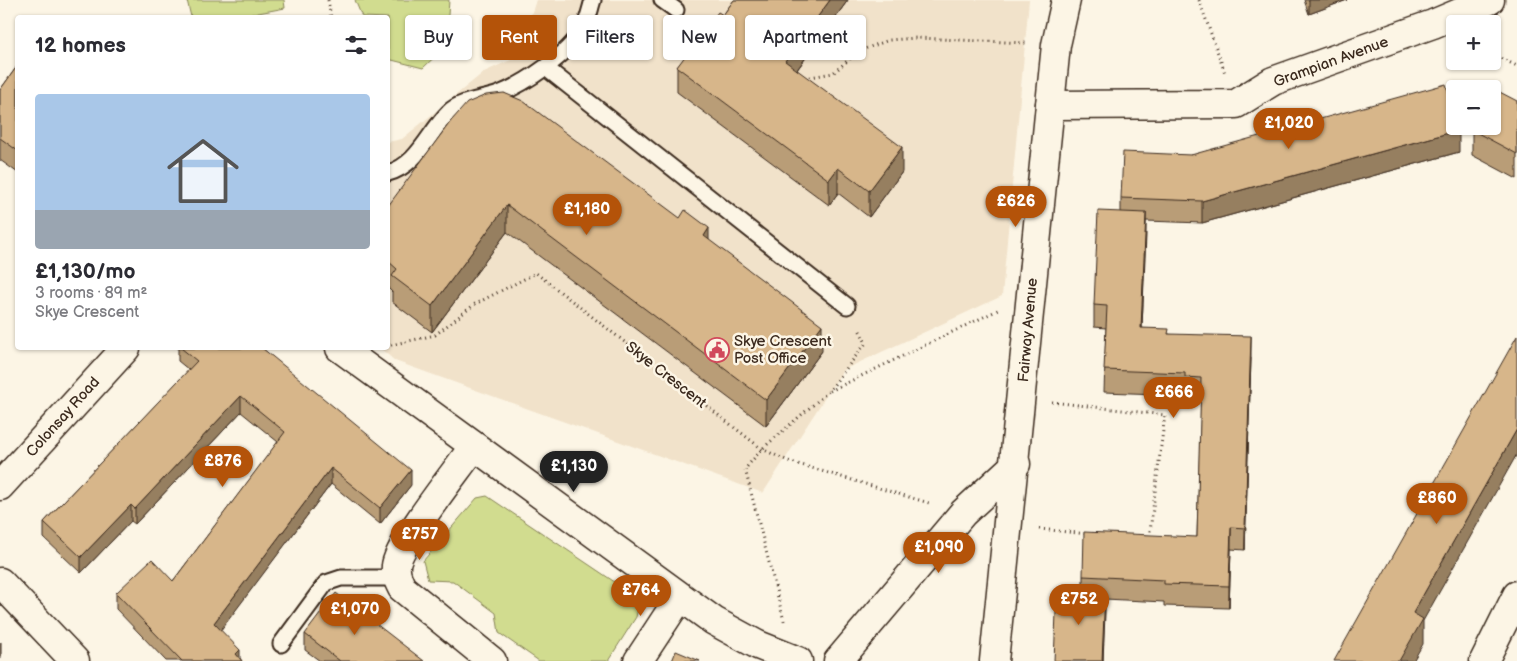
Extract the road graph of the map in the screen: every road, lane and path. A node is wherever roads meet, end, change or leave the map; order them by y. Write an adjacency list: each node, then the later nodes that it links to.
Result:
1 (328, 0): 8 (path)
2 (593, 0): 12 (lane)
3 (662, 0): 7 (lane)
4 (1066, 0): 9 (street, Fairway Avenue)
5 (1199, 0): 14 (path)
6 (1490, 0): 14 (street, Grampian Avenue)
7 (676, 10)
8 (330, 15)
9 (1056, 45): 13 (path); 15 (street, Fairway Avenue)
10 (1501, 58): 11 (path)
11 (1517, 66)
12 (546, 68): 16 (lane); 18 (lane)
13 (796, 74)
14 (1236, 104): 15 (street)
15 (1050, 105): 17 (street, Fairway Avenue)
16 (390, 172)
17 (1031, 294): 22 (path); 23 (street, Fairway Avenue)
18 (847, 306): 22 (path)
19 (390, 345): 25 (path, Skye Crescent)
20 (124, 350): 27 (street, Colonsay Road)
21 (343, 350): 24 (street)
22 (830, 391): 25 (path)
23 (1021, 399): 26 (street, Fairway Avenue); 31 (path)
24 (474, 446): 32 (street); 35 (street)
25 (762, 449): 28 (path, Skye Crescent); 37 (path)
26 (1016, 464): 28 (street); 29 (street, Fairway Avenue)
27 (0, 486)
28 (963, 513): 41 (street)
29 (1008, 526): 30 (path); 42 (street, Fairway Avenue)
30 (1093, 535)
31 (1140, 540)
32 (397, 578): 36 (lane); 39 (street)
33 (0, 582): 38 (street)
34 (1517, 595): 43 (street)
35 (680, 597): 37 (street); 40 (street)
36 (281, 644)
37 (796, 660)
38 (75, 661)
39 (492, 661)
40 (638, 661)
41 (838, 661)
42 (994, 661)
43 (1484, 661)

